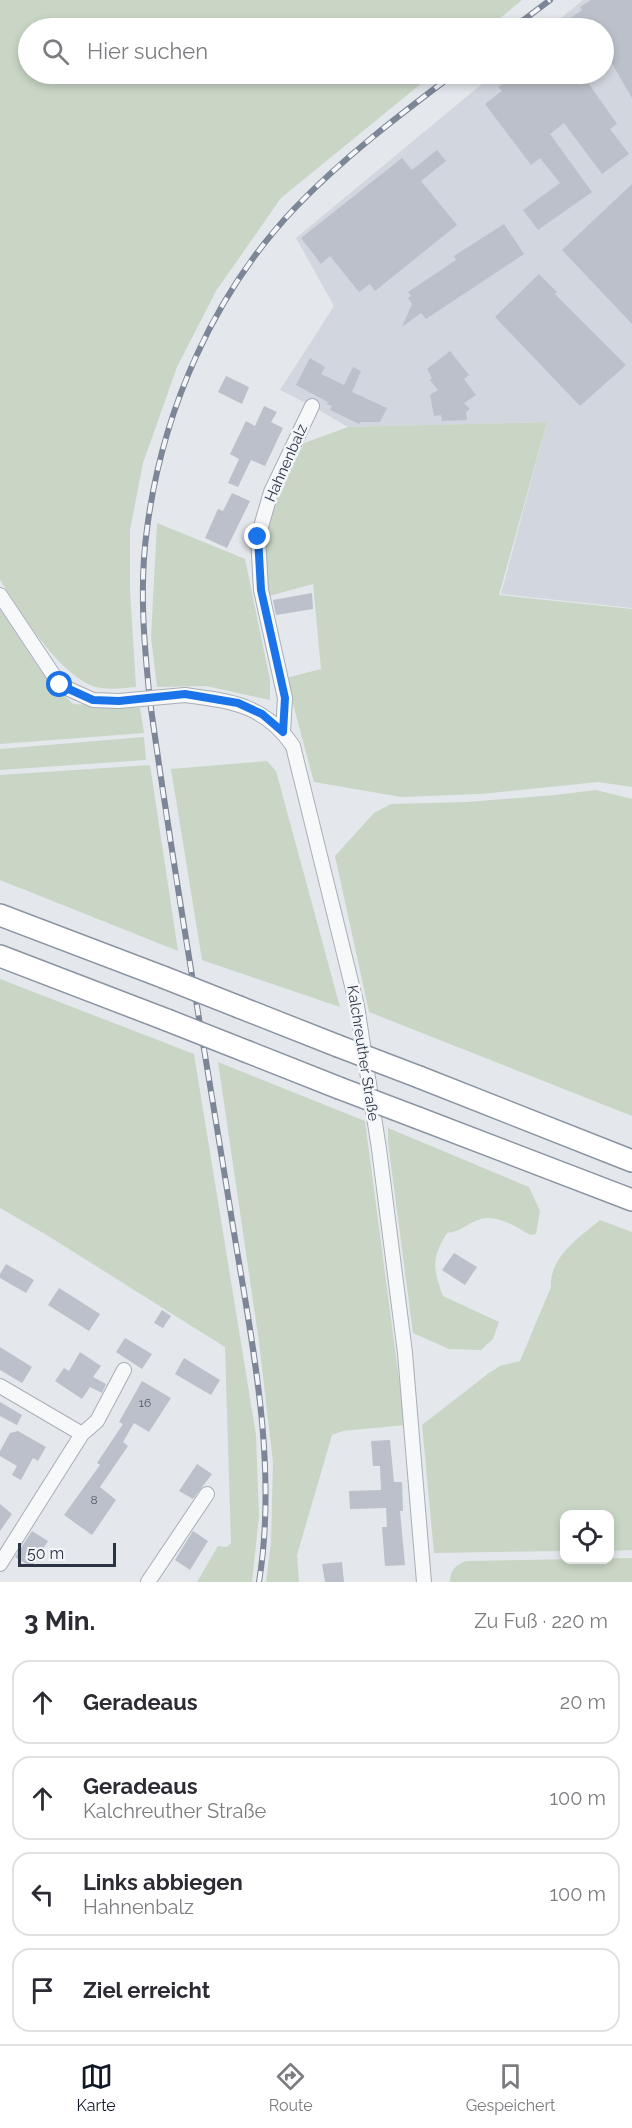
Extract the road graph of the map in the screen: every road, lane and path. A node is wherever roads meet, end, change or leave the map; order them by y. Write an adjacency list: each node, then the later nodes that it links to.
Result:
1 (312, 406): 3 (street, Hahnenbalz)
2 (0, 595): 3 (street, Kalchreuther Straße, bridge)
3 (283, 732): 14 (street, Kalchreuther Straße)
4 (0, 915): 6 (highway, bridge)
5 (0, 956): 7 (highway, bridge)
6 (632, 1161)
7 (632, 1200)
8 (124, 1370): 10 (street)
9 (0, 1386): 10 (street)
10 (82, 1434): 12 (street)
11 (207, 1494): 13 (street)
12 (0, 1564)
13 (148, 1582)
14 (424, 1582)

